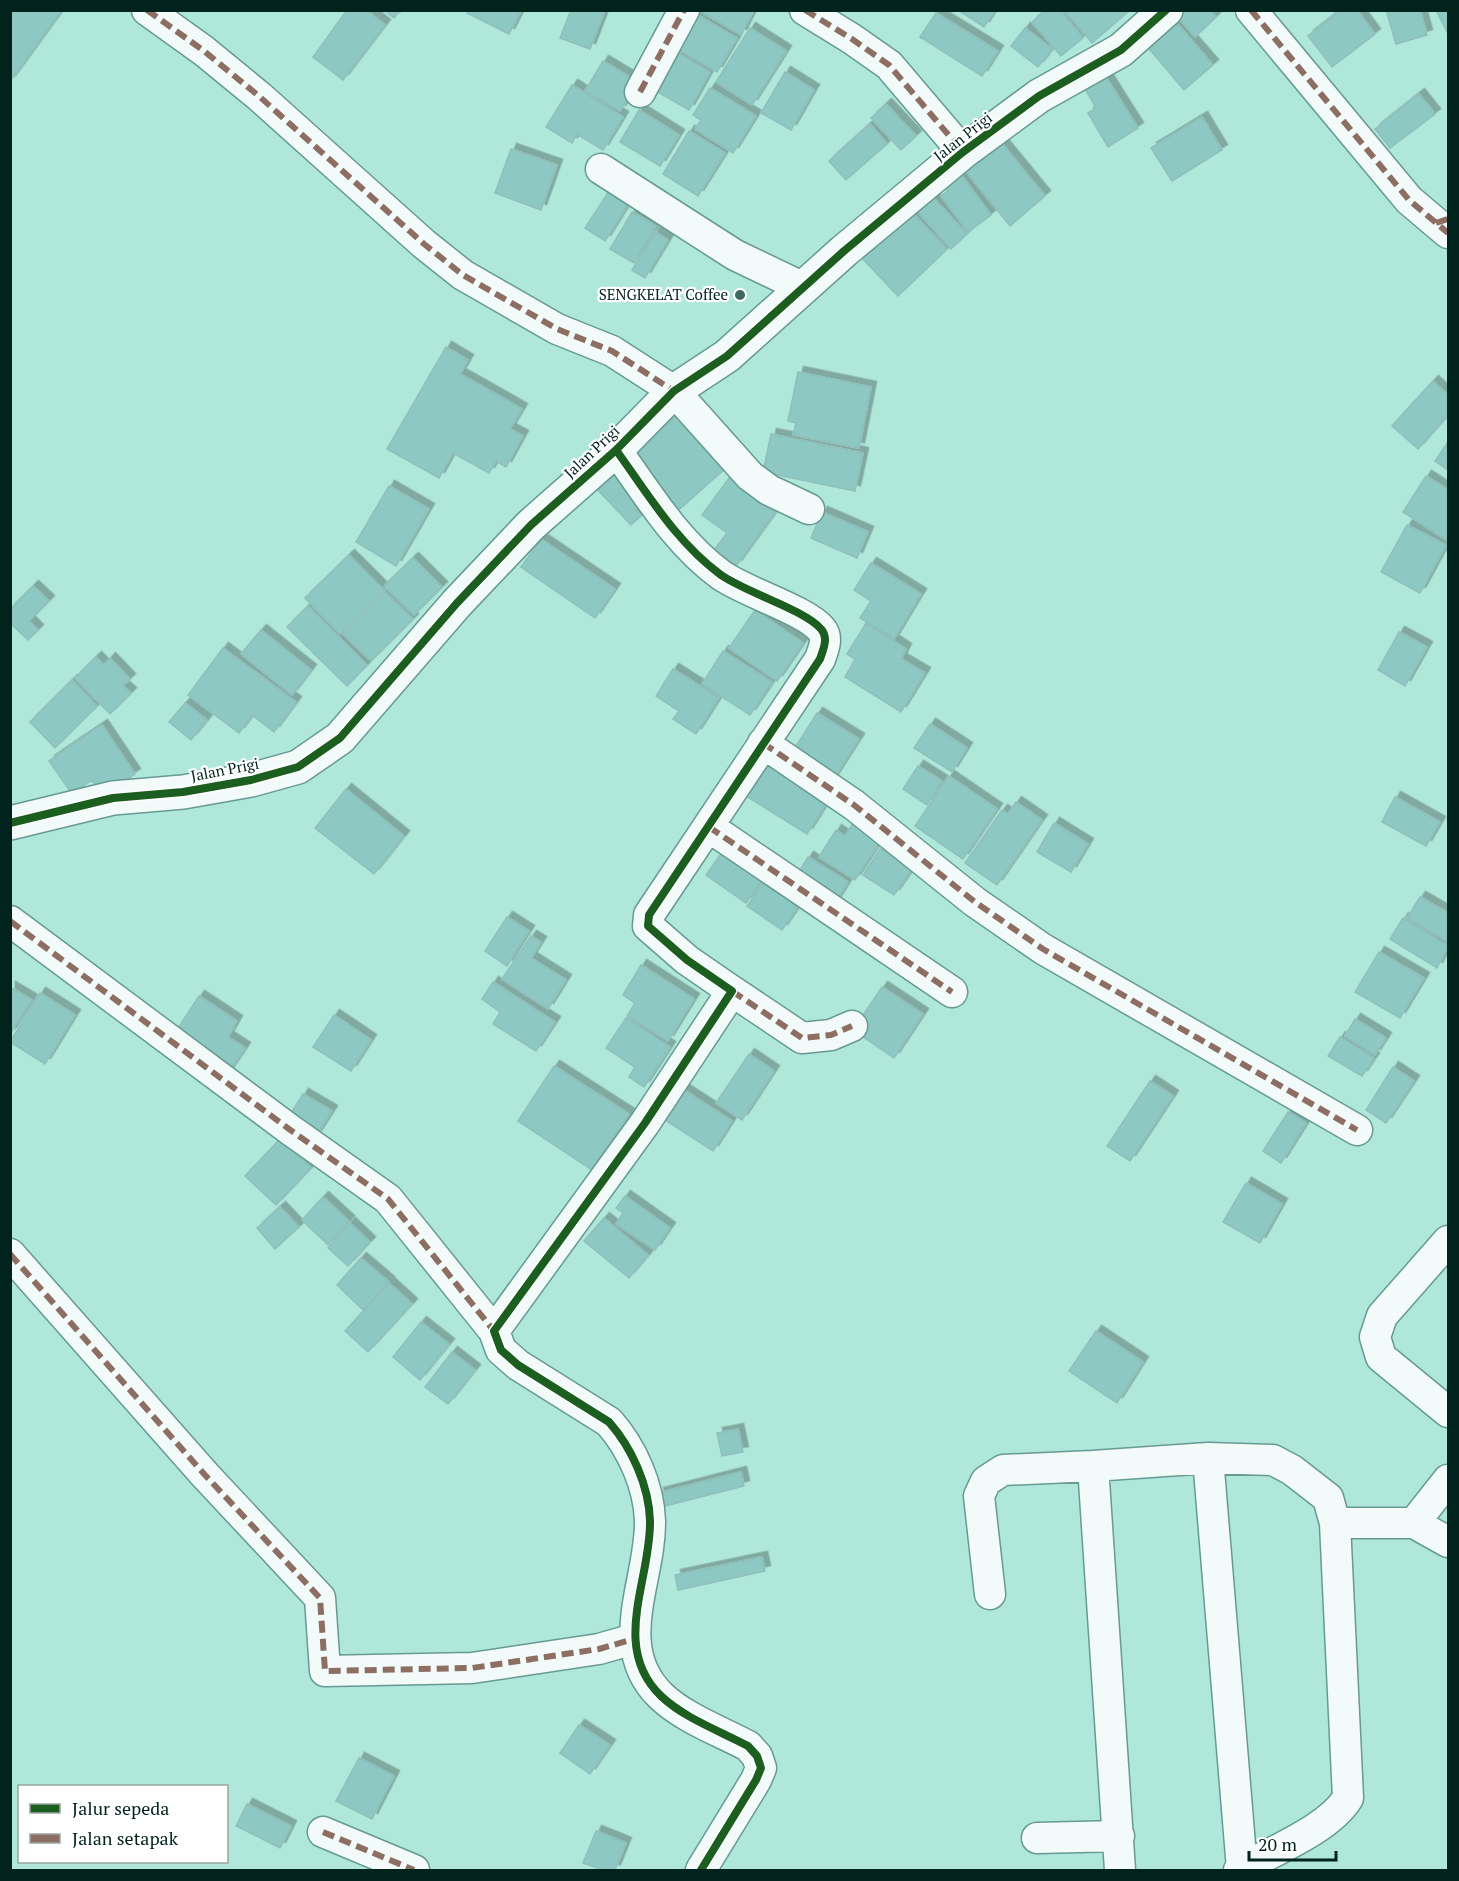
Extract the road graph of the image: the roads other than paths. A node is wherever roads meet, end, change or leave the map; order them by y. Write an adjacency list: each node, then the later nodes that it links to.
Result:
1 (147, 10): 11 (street)
2 (684, 10): 6 (street)
3 (805, 10): 7 (street)
4 (1166, 10): 7 (street, Jalan Prigi)
5 (1251, 10): 9 (street)
6 (640, 92)
7 (963, 152): 10 (street, Jalan Prigi)
8 (601, 169): 10 (street)
9 (1444, 225)
10 (804, 288): 11 (street, Jalan Prigi)
11 (674, 391): 12 (street, Jalan Prigi); 13 (street)
12 (616, 450): 14 (street); 15 (street, Jalan Prigi)
13 (809, 509)
14 (764, 743): 16 (street); 21 (street)
15 (10, 823)
16 (709, 827): 18 (street); 19 (street)
17 (10, 921): 24 (street)
18 (732, 991): 20 (street); 24 (street)
19 (952, 992)
20 (852, 1026)
21 (1357, 1130)
22 (1449, 1241): 25 (street)
23 (10, 1254): 33 (street)
24 (494, 1331): 33 (street)
25 (1449, 1413)
26 (1208, 1458): 27 (street); 29 (street); 40 (street)
27 (1093, 1466): 32 (street); 35 (street)
28 (1449, 1480): 30 (street)
29 (1335, 1522): 30 (street); 40 (street)
30 (1414, 1523): 31 (street)
31 (1449, 1542)
32 (990, 1594)
33 (634, 1640): 38 (street)
34 (323, 1832): 37 (street)
35 (1119, 1836): 36 (street); 39 (street)
36 (1037, 1838)
37 (414, 1870)
38 (701, 1870)
39 (1120, 1870)
40 (1240, 1870)

